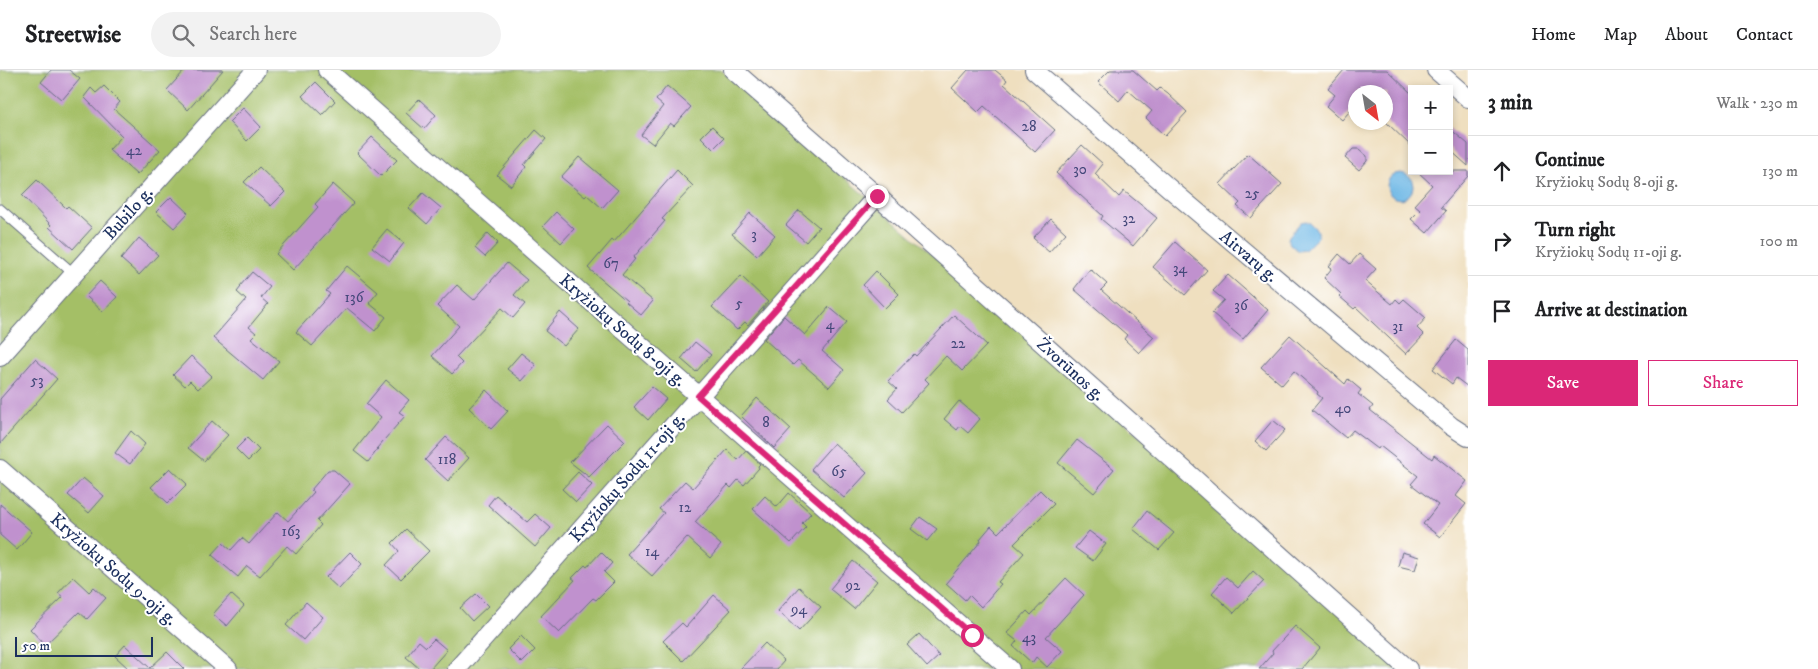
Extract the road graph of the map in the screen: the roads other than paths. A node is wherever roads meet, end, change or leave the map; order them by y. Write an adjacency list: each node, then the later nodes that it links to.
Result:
1 (256, 70): 9 (street, Bubilo g.)
2 (327, 70): 11 (street, Kryžiokų Sodų 8-oji g.)
3 (733, 70): 7 (street, Žvorūnos g.)
4 (1034, 70): 12 (street, Aitvarų g.)
5 (1436, 70): 6 (street)
6 (1468, 98)
7 (877, 196): 11 (street, Kryžiokų Sodų 11-oji g.); 17 (street, Žvorūnos g.)
8 (0, 209): 9 (lane)
9 (74, 274): 10 (street, Bubilo g.)
10 (0, 357)
11 (698, 396): 15 (street, Kryžiokų Sodų 11-oji g.); 16 (street, Kryžiokų Sodų 8-oji g.)
12 (1468, 437)
13 (0, 469): 14 (street, Kryžiokų Sodų 9-oji g.)
14 (228, 669)
15 (457, 669)
16 (1010, 669)
17 (1408, 669)

